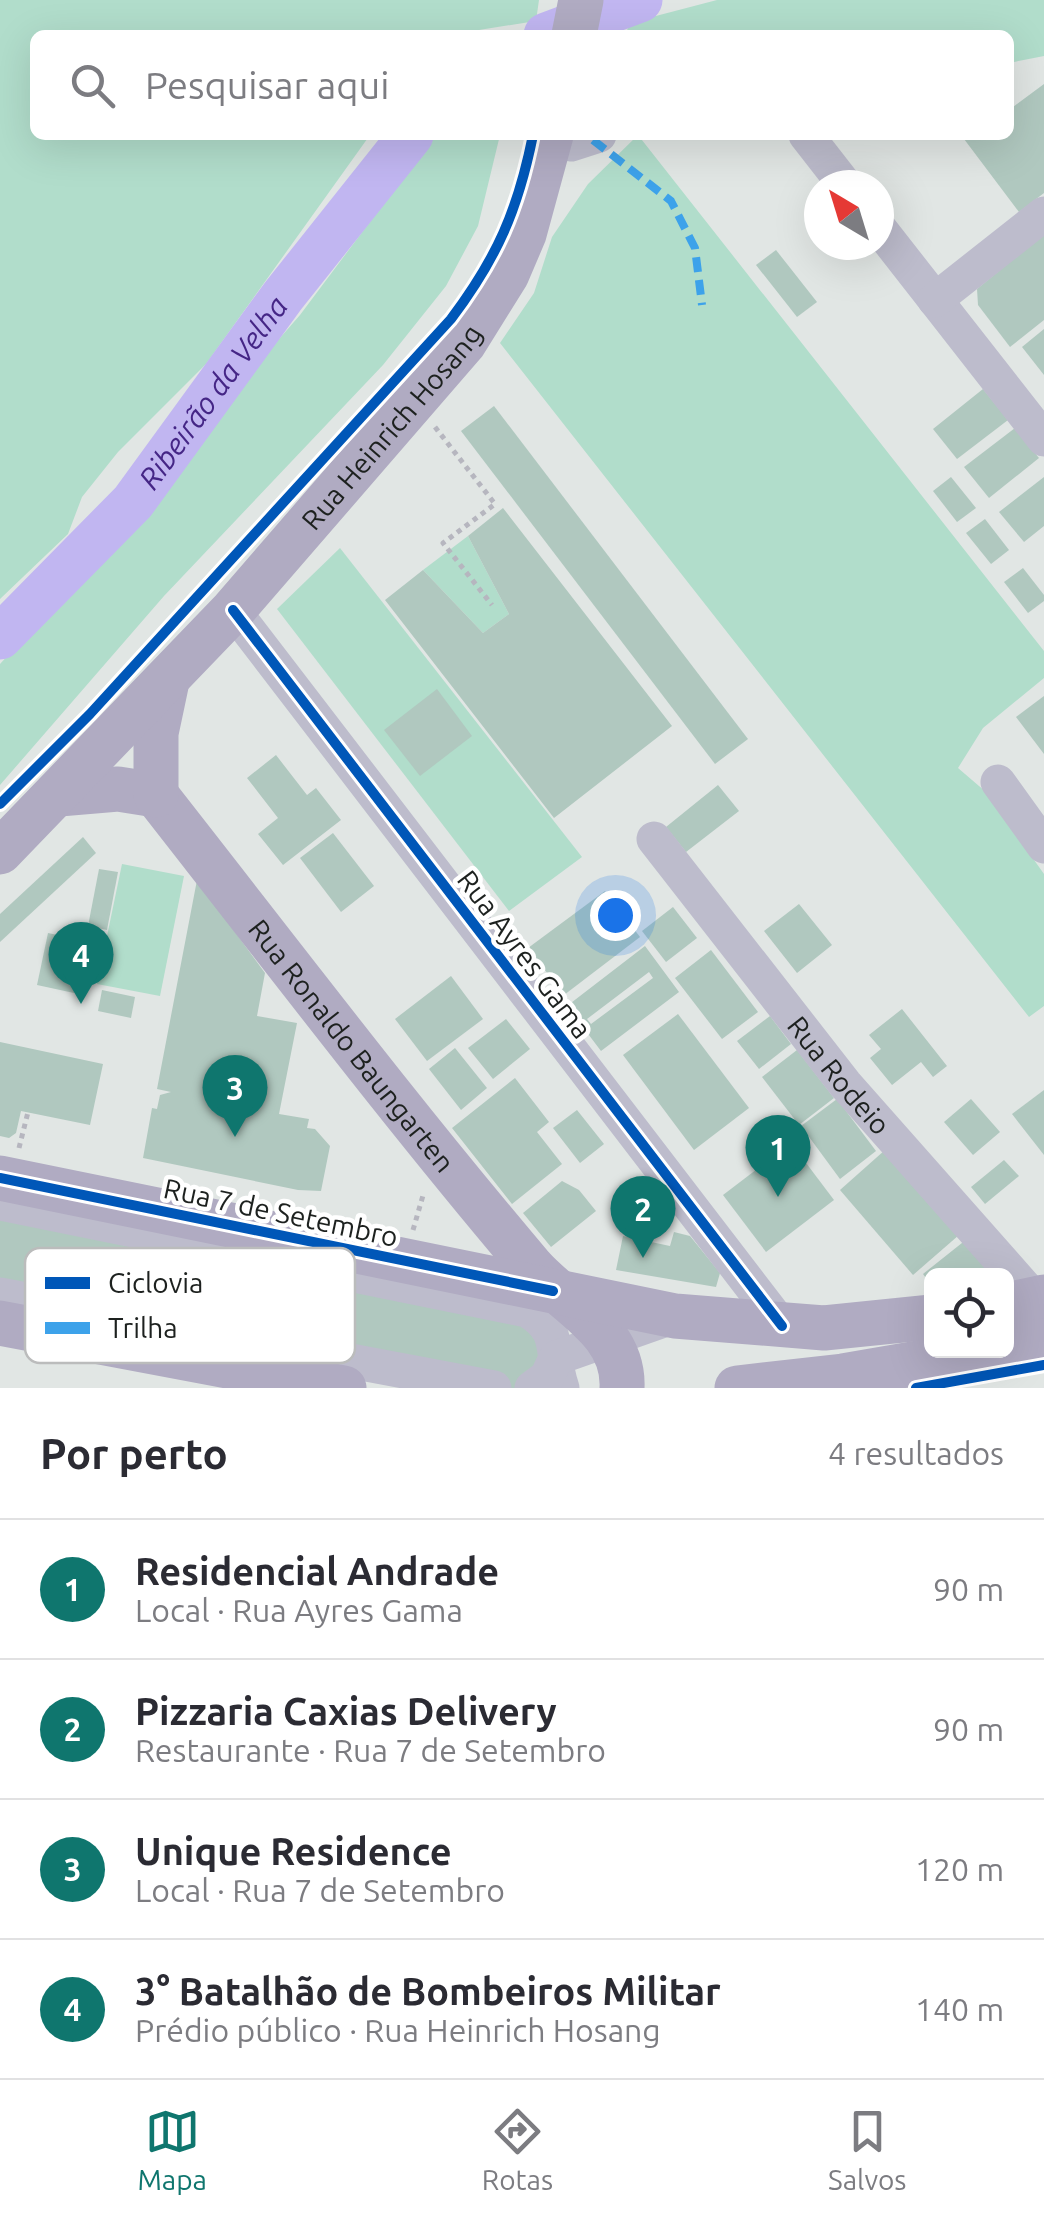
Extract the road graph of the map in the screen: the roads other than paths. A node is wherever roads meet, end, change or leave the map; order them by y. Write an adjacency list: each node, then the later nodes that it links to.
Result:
1 (581, 0): 2 (main road)
2 (575, 30)
3 (550, 140): 12 (main road, Rua Heinrich Hosang)
4 (558, 140): 5 (street)
5 (583, 140)
6 (810, 140): 7 (street)
7 (833, 170)
8 (1044, 214): 10 (street)
9 (894, 247): 10 (street)
10 (935, 300): 11 (street)
11 (1044, 439)
12 (233, 610): 13 (main road, Rua Heinrich Hosang); 33 (street, Rua Ayres Gama)
13 (168, 681): 15 (main road, Rua Heinrich Hosang); 16 (main road, Rua Heinrich Hosang)
14 (998, 782): 18 (street)
15 (59, 794): 16 (main road); 19 (main road, Rua Heinrich Hosang)
16 (156, 795): 26 (main road, Rua Ronaldo Baungarten)
17 (654, 840): 29 (street, Rua Rodeio)
18 (1044, 846)
19 (0, 852)
20 (0, 1178): 23 (main road, Rua 7 de Setembro)
21 (0, 1204): 22 (street)
22 (219, 1248)
23 (343, 1248)
24 (355, 1251): 26 (main road, Rua 7 de Setembro)
25 (355, 1275): 40 (street)
26 (553, 1291): 30 (main road, Rua 7 de Setembro); 35 (main road, Rua Ronaldo Baungarten)
27 (0, 1295): 28 (street)
28 (25, 1300)
29 (1032, 1311): 36 (main road)
30 (675, 1316): 33 (main road, Rua 7 de Setembro); 35 (street)
31 (924, 1318): 33 (main road, Rua 7 de Setembro)
32 (0, 1324): 34 (main road)
33 (782, 1326)
34 (25, 1329)
35 (609, 1337): 40 (street); 46 (main road)
36 (1014, 1337)
37 (957, 1358): 42 (main road)
38 (355, 1362): 44 (street)
39 (185, 1363): 41 (main road)
40 (559, 1373): 45 (street)
41 (275, 1382): 43 (main road)
42 (846, 1382): 47 (main road)
43 (344, 1388)
44 (494, 1388)
45 (532, 1388)
46 (622, 1388)
47 (737, 1388)

